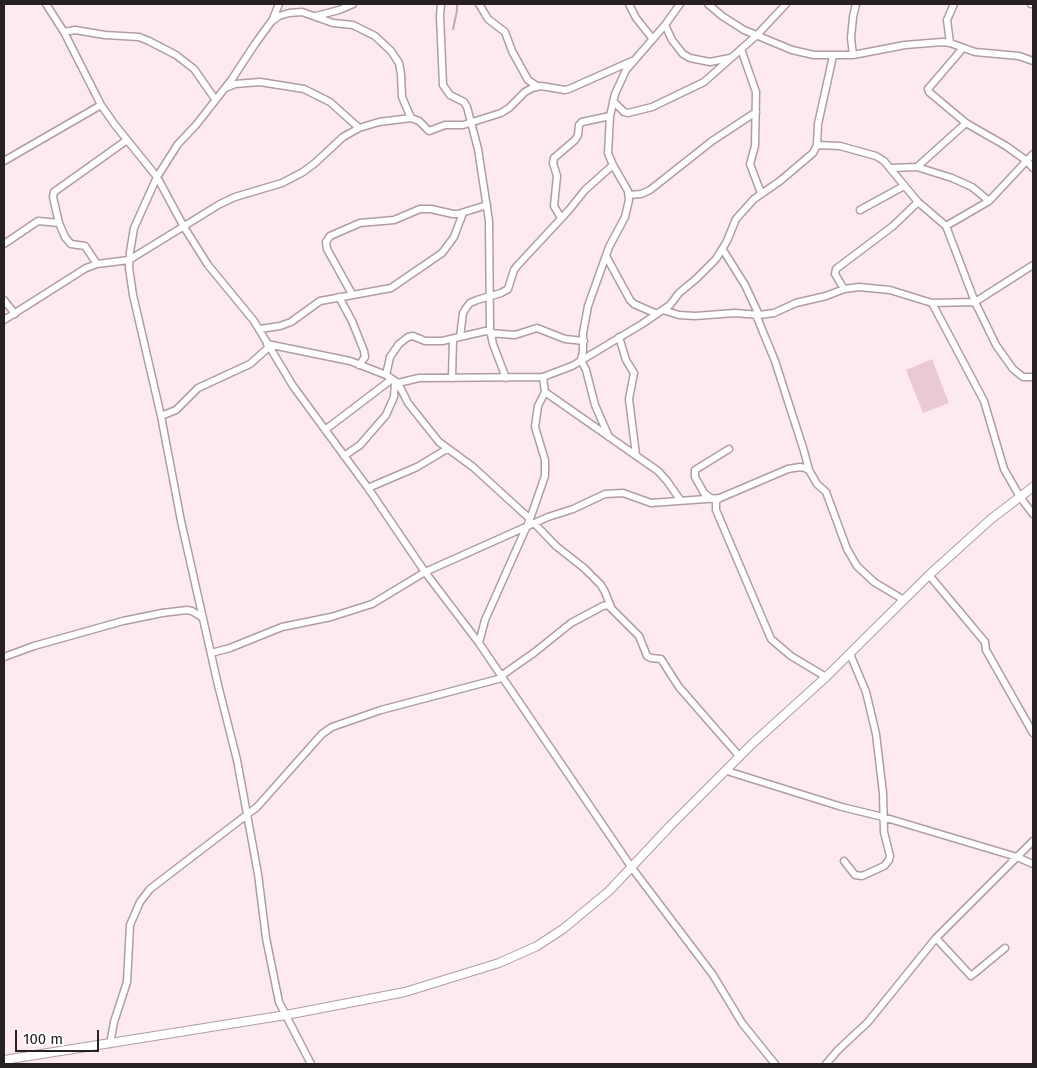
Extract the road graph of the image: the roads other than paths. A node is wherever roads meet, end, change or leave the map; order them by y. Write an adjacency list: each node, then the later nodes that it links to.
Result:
1 (46, 4): 15 (street)
2 (279, 4): 13 (street)
3 (353, 4): 12 (street)
4 (441, 4): 34 (street)
5 (479, 4): 26 (street)
6 (628, 4): 17 (street)
7 (680, 4): 14 (street)
8 (708, 4): 16 (street)
9 (786, 4): 16 (street)
10 (856, 4): 21 (street)
11 (954, 4): 18 (street)
12 (315, 16): 13 (street); 33 (street)
13 (271, 22): 27 (street)
14 (665, 25): 17 (street); 23 (street)
15 (64, 32): 28 (street); 30 (street)
16 (757, 36): 20 (street); 22 (street)
17 (652, 38): 24 (street)
18 (950, 43): 19 (street); 21 (street)
19 (963, 48): 25 (street); 35 (street)
20 (741, 50): 23 (street); 31 (street)
21 (853, 55): 22 (street)
22 (833, 56): 38 (street)
23 (731, 58): 29 (street)
24 (632, 61): 26 (street); 29 (street)
25 (1033, 61)
26 (537, 86): 34 (street)
27 (225, 88): 28 (street); 36 (street)
28 (215, 99): 46 (street)
29 (613, 101): 32 (street)
30 (101, 105): 37 (street); 40 (street)
31 (756, 112): 48 (street); 49 (street)
32 (610, 116): 42 (street); 55 (street)
33 (411, 118): 34 (street); 36 (street)
34 (472, 122): 52 (street)
35 (966, 123): 41 (street); 43 (street)
36 (359, 128): 58 (street)
37 (127, 140): 46 (street); 56 (street)
38 (817, 145): 44 (street); 48 (street)
39 (1033, 154): 41 (street)
40 (4, 160)
41 (1028, 161): 45 (street); 51 (street)
42 (613, 164): 49 (street); 55 (street)
43 (916, 167): 44 (street); 51 (street)
44 (891, 168): 47 (street)
45 (1033, 168)
46 (157, 177): 58 (street); 62 (street)
47 (904, 186): 50 (street); 53 (street)
48 (761, 193): 60 (street)
49 (629, 195): 61 (street)
50 (918, 202): 57 (street); 65 (street)
51 (988, 202): 57 (street)
52 (487, 205): 54 (street); 67 (street)
53 (860, 210)
54 (463, 213): 66 (street); 66 (street)
55 (561, 218): 67 (street)
56 (59, 223): 59 (street); 63 (street)
57 (946, 226): 70 (street)
58 (184, 227): 62 (street); 76 (street)
59 (4, 244)
60 (723, 250): 72 (street); 74 (street)
61 (606, 256): 72 (street); 80 (street)
62 (129, 260): 63 (street); 90 (street)
63 (98, 264): 73 (street)
64 (1033, 265): 70 (street)
65 (844, 289): 71 (street); 74 (street)
66 (352, 294): 68 (street)
67 (490, 295): 77 (street); 79 (street)
68 (339, 296): 76 (street); 83 (street)
69 (4, 300): 73 (street)
70 (975, 302): 71 (street); 85 (street)
71 (932, 303): 100 (street)
72 (660, 312): 74 (street); 78 (street)
73 (15, 314): 75 (street)
74 (758, 315): 97 (street)
75 (4, 320)
76 (260, 329): 81 (street)
77 (490, 331): 79 (street); 80 (street); 87 (street)
78 (619, 337): 82 (street); 95 (street)
79 (456, 338): 86 (street); 88 (street)
80 (584, 341): 82 (street)
81 (268, 345): 83 (street); 90 (street); 91 (street)
82 (580, 360): 84 (street); 92 (street)
83 (359, 365): 88 (street)
84 (544, 377): 87 (street); 89 (street)
85 (1033, 377)
86 (452, 378): 87 (street); 88 (street)
87 (506, 378)
88 (393, 380): 91 (street); 93 (street); 96 (street)
89 (545, 392): 92 (street); 104 (street)
90 (161, 416): 108 (street)
91 (325, 430): 96 (street)
92 (609, 437): 95 (street)
93 (448, 449): 99 (street); 104 (street)
94 (729, 449): 101 (street)
95 (636, 455): 102 (street)
96 (344, 456): 99 (street)
97 (809, 470): 101 (street); 109 (street)
98 (1033, 487): 100 (street)
99 (368, 488): 106 (street)
100 (1020, 497): 103 (street); 107 (street)
101 (716, 498): 102 (street); 118 (street)
102 (681, 501): 104 (street)
103 (1033, 514)
104 (533, 522): 105 (street); 110 (street)
105 (526, 528): 106 (street); 113 (street)
106 (425, 572): 113 (street); 114 (street)
107 (929, 575): 109 (street); 119 (street)
108 (199, 600): 111 (street); 112 (street)
109 (904, 600): 115 (street)
110 (610, 607): 117 (street); 120 (street)
111 (187, 610): 112 (street); 116 (street)
112 (204, 618): 114 (street)
113 (479, 643): 117 (street)
114 (211, 653): 122 (street)
115 (850, 654): 118 (street); 123 (street)
116 (4, 657)
117 (501, 677): 122 (street); 128 (street)
118 (826, 677): 120 (street)
119 (1033, 733)
120 (740, 757): 121 (street)
121 (727, 770): 123 (street); 128 (street)
122 (248, 815): 131 (street); 132 (street)
123 (883, 817): 125 (street); 126 (street)
124 (1033, 841): 125 (street)
125 (1017, 856): 127 (street); 129 (street)
126 (844, 861)
127 (1033, 864)
128 (632, 868): 131 (street); 135 (street)
129 (936, 938): 130 (street); 136 (street)
130 (1005, 948)
131 (286, 1015): 132 (street); 134 (street)
132 (110, 1044): 133 (street)
133 (4, 1060)
134 (311, 1064)
135 (775, 1064)
136 (826, 1064)

